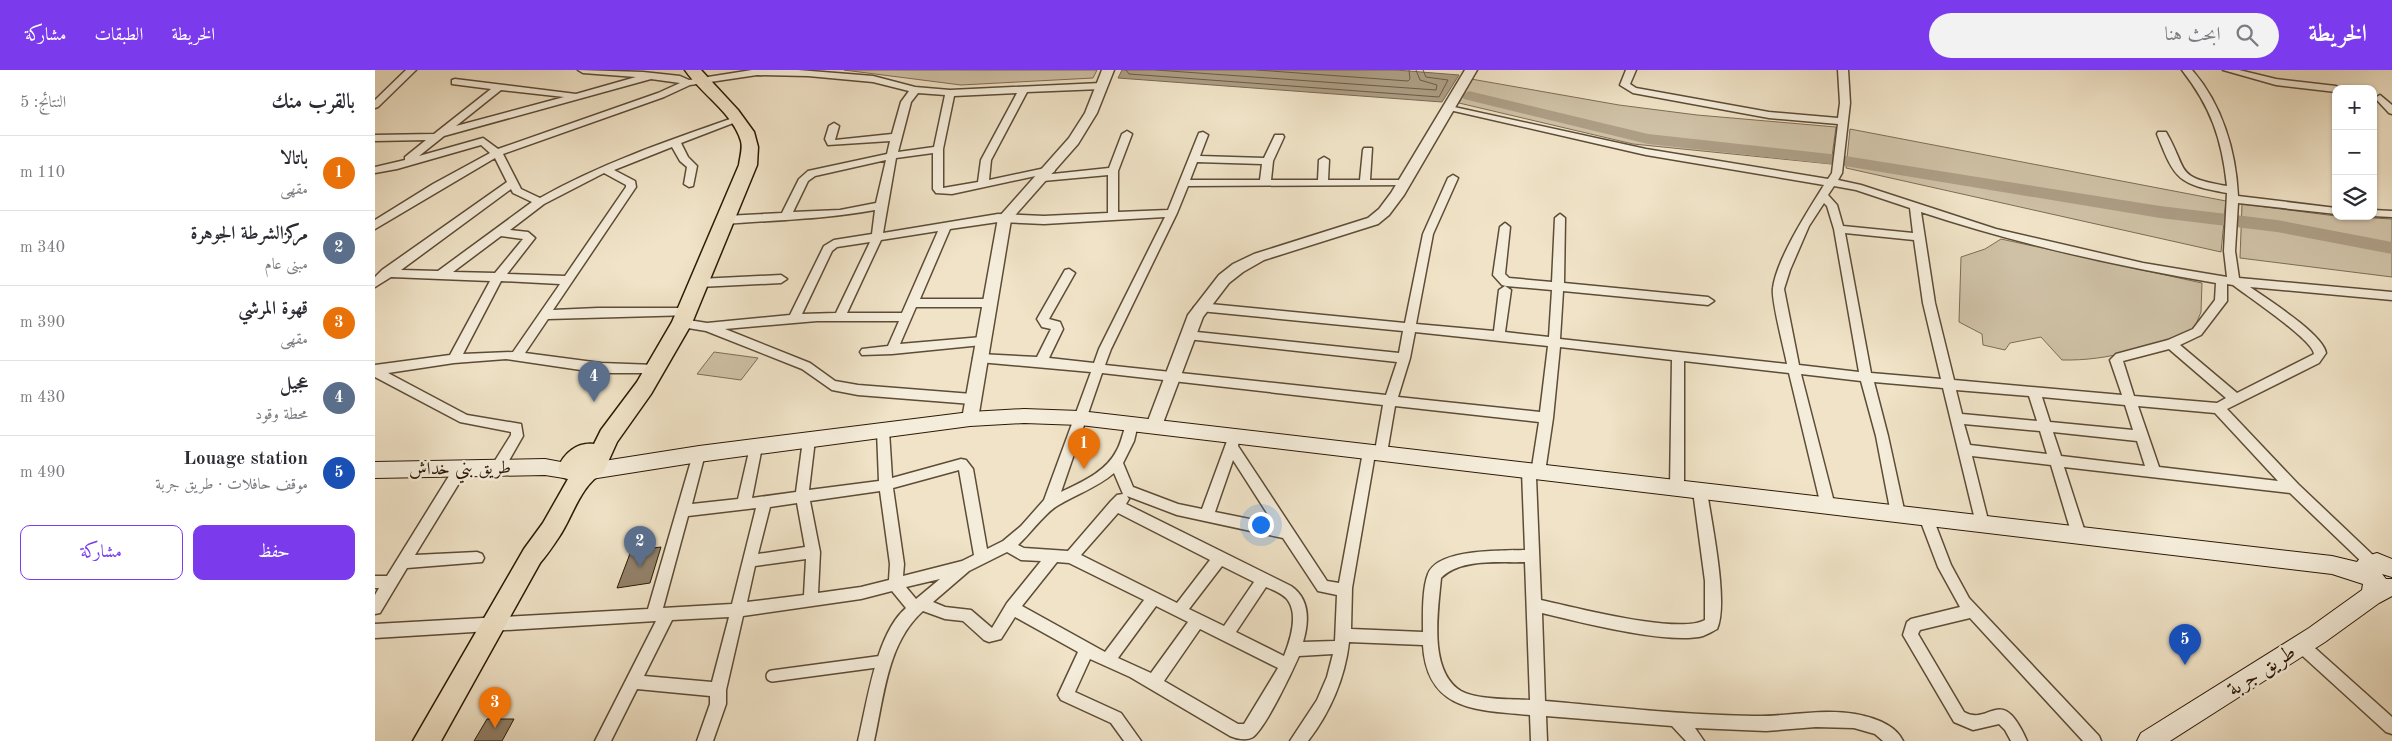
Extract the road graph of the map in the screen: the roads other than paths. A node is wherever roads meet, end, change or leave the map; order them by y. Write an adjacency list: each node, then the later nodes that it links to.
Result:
1 (411, 70): 18 (street)
2 (583, 70): 9 (street)
3 (1108, 70): 12 (street)
4 (1471, 70): 22 (street)
5 (1631, 70): 25 (street)
6 (1843, 70): 25 (street)
7 (2187, 70): 57 (street)
8 (2228, 70): 14 (street)
9 (651, 76): 10 (street); 19 (street)
10 (694, 77): 15 (street); 24 (main road); 37 (street)
11 (455, 82): 13 (street)
12 (1101, 86): 16 (street); 46 (street)
13 (499, 87): 19 (street); 29 (street)
14 (2332, 89)
15 (915, 90): 17 (street); 33 (street)
16 (1024, 90): 17 (street); 51 (street)
17 (950, 93): 35 (street)
18 (380, 96): 21 (street)
19 (575, 96): 29 (street)
20 (2380, 98): 23 (street)
21 (375, 105)
22 (1448, 107): 54 (street); 56 (street)
23 (2392, 111)
24 (736, 120): 34 (street); 72 (main road)
25 (1842, 121): 54 (street)
26 (834, 126): 33 (street)
27 (1127, 134): 45 (street)
28 (2162, 134): 57 (street)
29 (440, 135): 32 (street); 42 (street)
30 (1203, 135): 39 (street)
31 (1279, 137): 41 (street)
32 (375, 138)
33 (896, 138): 38 (street)
34 (675, 142): 44 (street); 55 (street)
35 (939, 149): 38 (street); 51 (street)
36 (1368, 150): 49 (street)
37 (497, 153): 42 (street); 50 (street); 67 (street)
38 (892, 156): 60 (street); 68 (street)
39 (1193, 159): 41 (street); 52 (street)
40 (1324, 160): 48 (street)
41 (1268, 161): 53 (street)
42 (403, 164): 43 (street)
43 (375, 170)
44 (606, 170): 59 (street); 84 (street)
45 (1113, 171): 46 (street); 69 (street)
46 (1047, 174): 51 (street); 70 (street)
47 (1453, 178): 102 (street)
48 (1323, 182): 49 (street); 53 (street)
49 (1365, 182): 56 (street)
50 (511, 183): 59 (street); 81 (street)
51 (983, 183)
52 (1183, 183): 53 (street); 63 (street)
53 (1265, 183)
54 (1832, 183): 58 (street); 61 (street)
55 (689, 184)
56 (1404, 184): 95 (street)
57 (2233, 194): 62 (street); 86 (street)
58 (1823, 196): 76 (street); 118 (street)
59 (540, 202): 77 (street)
60 (881, 206): 68 (street); 79 (street)
61 (1915, 206): 78 (street); 86 (street)
62 (2332, 210)
63 (1171, 213): 69 (street); 116 (street)
64 (2377, 213): 65 (street)
65 (2392, 214)
66 (375, 216): 67 (street)
67 (389, 216): 73 (street)
68 (785, 217): 72 (street)
69 (1113, 217): 70 (street)
70 (1005, 218): 74 (street); 94 (street)
71 (1560, 218): 89 (street)
72 (726, 220): 88 (main road)
73 (375, 225)
74 (946, 225): 79 (street); 93 (street)
75 (1505, 227): 89 (street)
76 (1839, 229): 78 (street); 121 (street)
77 (500, 232): 82 (street); 83 (street)
78 (1919, 237): 122 (street)
79 (877, 238): 97 (street); 100 (street)
80 (1069, 273): 115 (street)
81 (387, 274): 82 (street); 87 (street)
82 (439, 276): 83 (street)
83 (498, 277): 84 (street); 114 (street)
84 (568, 280): 96 (street)
85 (781, 280): 88 (street)
86 (2228, 280): 91 (street); 107 (street); 124 (street)
87 (375, 282)
88 (699, 283): 98 (main road)
89 (1557, 287): 92 (street); 106 (street)
90 (1505, 290): 104 (street)
91 (2392, 296)
92 (1708, 301)
93 (913, 303): 94 (street); 99 (street)
94 (987, 303): 105 (street)
95 (1200, 307): 102 (street); 103 (street)
96 (546, 315): 98 (street); 110 (street)
97 (840, 316): 99 (street); 100 (street)
98 (685, 317): 101 (street); 119 (main road)
99 (906, 317): 108 (street)
100 (794, 318): 101 (street)
101 (708, 327): 128 (street)
102 (1409, 327): 104 (street); 113 (street)
103 (1187, 335): 113 (street); 120 (street)
104 (1499, 336): 106 (street)
105 (982, 340): 108 (street); 112 (street)
106 (1554, 342): 111 (street); 130 (street)
107 (2171, 344): 124 (street); 125 (street)
108 (892, 350): 109 (street)
109 (866, 352)
110 (517, 355): 114 (street); 119 (street)
111 (1678, 357): 118 (street); 152 (street)
112 (979, 358): 115 (street); 128 (street)
113 (1404, 358): 126 (street)
114 (455, 359): 117 (street)
115 (1041, 362): 116 (street)
116 (1099, 368): 120 (street); 129 (street)
117 (375, 370): 147 (street)
118 (1794, 370): 121 (street); 161 (street)
119 (651, 375): 144 (main road)
120 (1172, 377): 126 (street); 133 (street)
121 (1866, 377): 122 (street); 164 (street)
122 (1948, 384): 123 (street); 131 (street)
123 (2034, 390): 125 (street); 134 (street)
124 (2234, 398): 127 (street)
125 (2130, 400): 127 (street); 136 (street)
126 (1390, 401): 130 (street); 141 (street)
127 (2218, 408): 153 (street)
128 (971, 409): 129 (main road, طريق بني خداش); 135 (main road, طريق بني خداش)
129 (1080, 418): 132 (main road, طريق بني خداش); 158 (street)
130 (1547, 418): 149 (street)
131 (1957, 418): 134 (street); 140 (street)
132 (1132, 424): 133 (main road, طريق بني خداش); 145 (street)
133 (1154, 426): 138 (main road, طريق بني خداش)
134 (2044, 426): 136 (street); 143 (street)
135 (883, 431): 137 (main road, طريق بني خداش); 151 (street)
136 (2141, 436): 150 (street)
137 (809, 440): 139 (main road, طريق بني خداش); 156 (street)
138 (1233, 441): 141 (main road, طريق بني خداش); 163 (street); 167 (street)
139 (756, 447): 142 (main road, طريق بني خداش); 159 (street)
140 (1965, 450): 143 (street); 166 (street)
141 (1375, 453): 149 (main road, طريق بني خداش); 185 (street)
142 (699, 454): 144 (main road, طريق بني خداش); 162 (street)
143 (2055, 460): 150 (street); 168 (street)
144 (585, 463): 147 (main road, طريق بني خداش); 197 (main road)
145 (1117, 464): 154 (street); 158 (street)
146 (462, 467): 147 (main road, طريق بني خداش); 148 (main road, طريق بني خداش); 178 (street)
147 (498, 467)
148 (375, 470)
149 (1533, 471): 152 (main road, طريق بني خداش); 171 (street)
150 (2154, 472): 153 (street)
151 (886, 485): 156 (street); 175 (street); 184 (street)
152 (1677, 488): 155 (main road, طريق بني خداش)
153 (2293, 488): 180 (street)
154 (1128, 491): 160 (street); 163 (street)
155 (1701, 491): 161 (main road, طريق بني خداش); 188 (street)
156 (802, 496): 157 (street); 170 (street)
157 (764, 502): 159 (street); 177 (street)
158 (1050, 503): 169 (street)
159 (744, 504): 162 (street)
160 (1116, 505): 173 (street); 176 (street)
161 (1828, 506): 164 (main road, طريق بني خداش)
162 (682, 511): 195 (street)
163 (1207, 514): 167 (street)
164 (1898, 514): 165 (main road, طريق بني خداش)
165 (1926, 517): 166 (main road, طريق بني خداش); 193 (street)
166 (1982, 524): 168 (main road, طريق بني خداش)
167 (1288, 533): 185 (street)
168 (2079, 535): 180 (main road, طريق بني خداش)
169 (1008, 545): 172 (street); 175 (street)
170 (813, 552): 177 (street); 187 (street)
171 (1531, 556): 188 (street); 200 (street)
172 (1053, 557): 173 (street); 191 (street)
173 (1071, 557): 186 (street)
174 (477, 558): 178 (street)
175 (981, 558): 179 (street)
176 (1219, 559): 181 (street); 194 (street)
177 (750, 561): 192 (street)
178 (402, 562): 183 (street)
179 (964, 567): 184 (street); 189 (street)
180 (2381, 574): 202 (main road, طريق جربة)
181 (1263, 580): 199 (street); 204 (street)
182 (375, 582): 183 (street)
183 (390, 582): 190 (street)
184 (896, 584): 187 (street); 189 (street)
185 (1345, 590): 201 (street)
186 (1153, 599): 194 (street); 206 (street)
187 (811, 600): 192 (street)
188 (1534, 605): 212 (street)
189 (918, 607): 191 (street); 205 (street)
190 (375, 608)
191 (1012, 608): 203 (street)
192 (738, 610): 195 (street); 211 (street)
193 (1972, 611): 224 (street); 225 (street)
194 (1178, 612): 196 (street)
195 (660, 615): 197 (street); 209 (street)
196 (1197, 621): 199 (street); 210 (street)
197 (493, 624): 198 (street); 215 (main road)
198 (375, 631)
199 (1226, 635): 207 (street)
200 (1429, 639): 201 (street); 212 (street)
201 (1342, 641): 204 (street); 220 (street)
202 (2301, 645): 214 (street); 226 (main road, طريق جربة)
203 (1087, 649): 206 (street); 219 (street)
204 (1294, 649): 207 (street)
205 (884, 660): 208 (street); 218 (street)
206 (1107, 660): 210 (street)
207 (1287, 665): 210 (street)
208 (772, 676)
209 (635, 682): 211 (street); 216 (street)
210 (1153, 683)
211 (718, 690): 217 (street)
212 (1538, 709): 213 (street); 221 (street)
213 (1675, 718): 222 (street); 223 (street)
214 (2392, 727)
215 (426, 741)
216 (603, 741)
217 (705, 741)
218 (866, 741)
219 (1133, 741)
220 (1298, 741)
221 (1539, 741)
222 (1696, 741)
223 (1895, 741)
224 (2019, 741)
225 (2093, 741)
226 (2149, 741)

